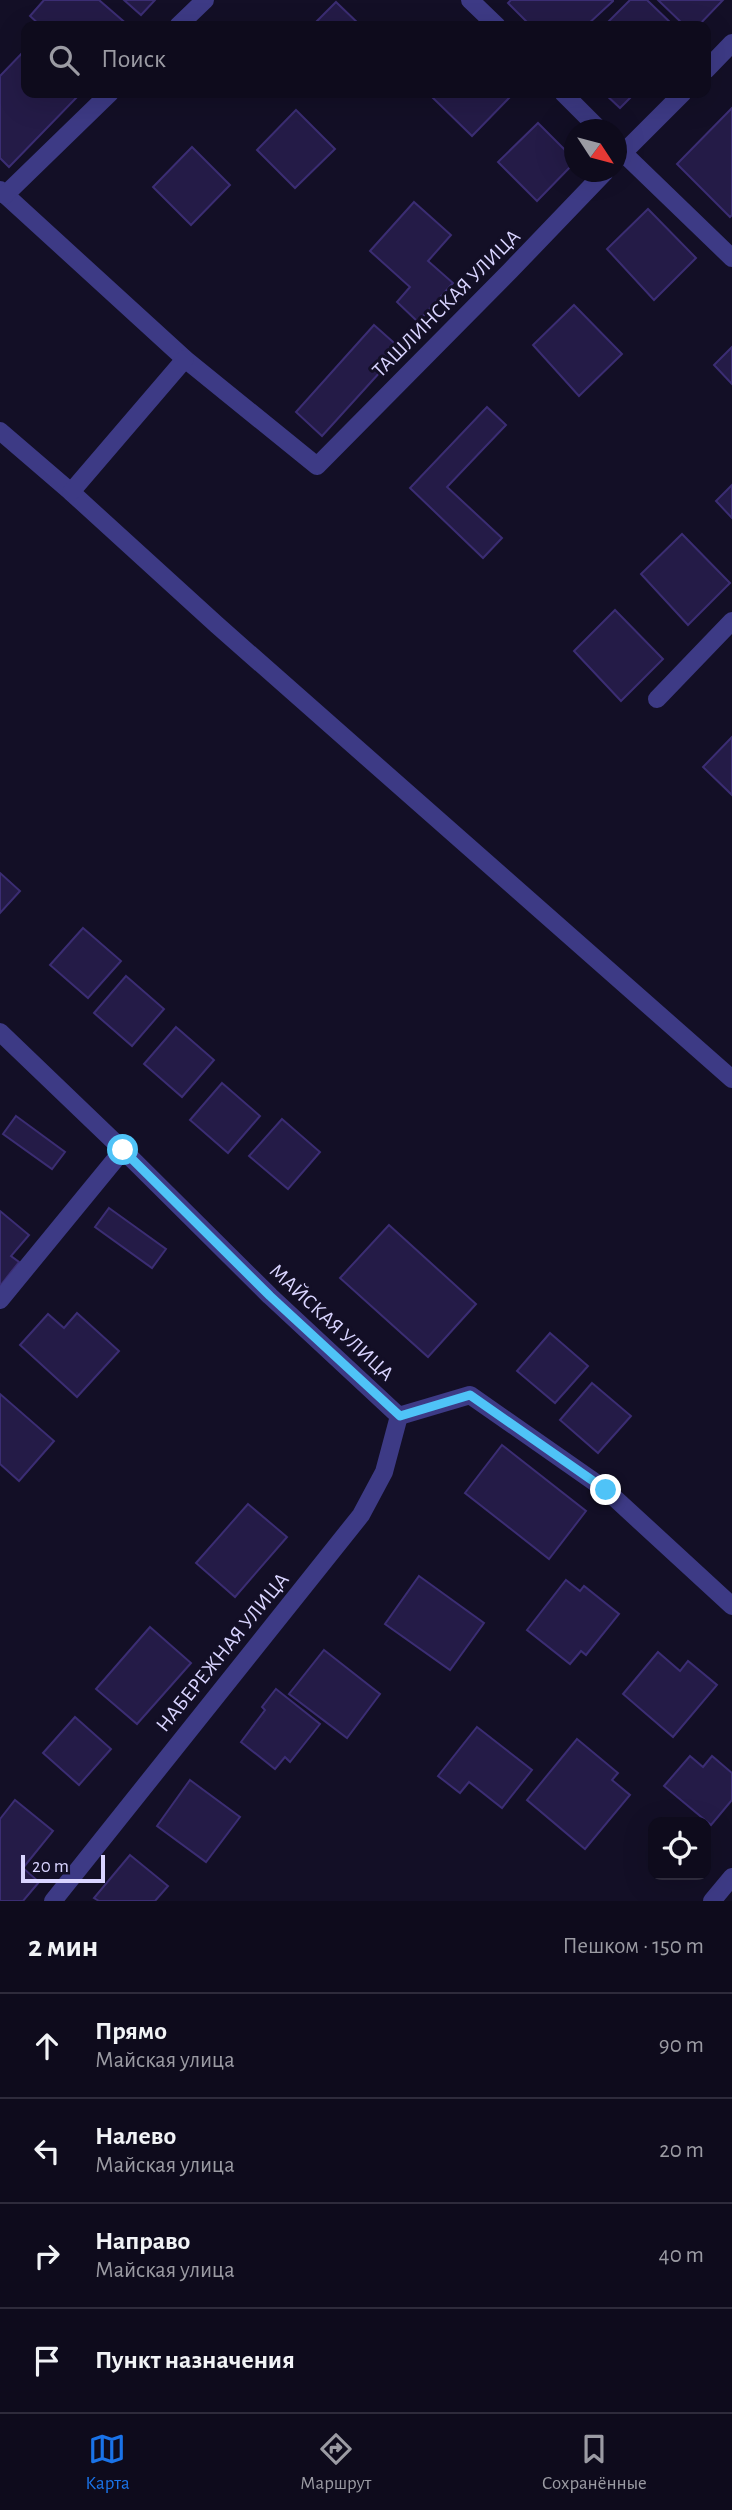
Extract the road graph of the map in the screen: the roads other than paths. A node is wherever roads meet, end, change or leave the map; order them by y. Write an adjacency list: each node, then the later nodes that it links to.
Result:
1 (205, 0): 3 (street)
2 (470, 0): 4 (street)
3 (183, 21)
4 (491, 21)
5 (732, 43): 6 (street)
6 (711, 64)
7 (105, 98): 14 (street)
8 (568, 98): 10 (street)
9 (678, 98): 11 (street)
10 (589, 119)
11 (627, 146)
12 (627, 160): 15 (street)
13 (595, 182): 16 (street, ТАШЛИНСКАЯ УЛИЦА)
14 (3, 193): 16 (street)
15 (732, 258)
16 (185, 359): 18 (street)
17 (0, 431): 18 (street)
18 (71, 492): 22 (street)
19 (732, 621): 20 (street)
20 (657, 699)
21 (0, 1032): 23 (street, МАЙСКАЯ УЛИЦА)
22 (732, 1079)
23 (123, 1150): 24 (street); 25 (street, МАЙСКАЯ УЛИЦА)
24 (0, 1300)
25 (400, 1416): 26 (street); 28 (street, НАБЕРЕЖНАЯ УЛИЦА)
26 (732, 1606)
27 (732, 1877): 29 (street)
28 (52, 1901)
29 (712, 1901)

